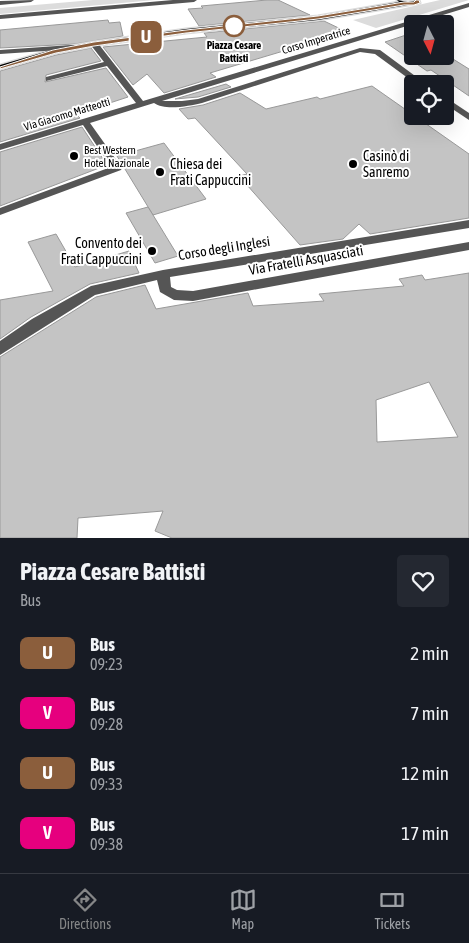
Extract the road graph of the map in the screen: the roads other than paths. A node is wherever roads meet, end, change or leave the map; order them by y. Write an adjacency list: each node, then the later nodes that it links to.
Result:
1 (31, 0): 5 (street)
2 (194, 0): 7 (street)
3 (417, 0): 4 (main road)
4 (402, 2): 8 (main road)
5 (0, 3)
6 (469, 5): 15 (street, Corso Imperatrice)
7 (0, 17)
8 (94, 44): 9 (main road); 11 (street)
9 (71, 48): 10 (street); 12 (main road)
10 (0, 52)
11 (108, 63): 14 (street); 15 (street)
12 (0, 67)
13 (409, 75): 15 (street)
14 (49, 79)
15 (140, 103): 18 (street, Via Giacomo Matteotti)
16 (454, 106): 17 (street)
17 (469, 117)
18 (84, 120): 19 (street, Via Giacomo Matteotti); 20 (street)
19 (0, 147)
20 (0, 212)
21 (469, 224): 23 (street, Corso degli Inglesi)
22 (469, 246): 23 (street, Via Fratelli Asquasciati)
23 (163, 274): 24 (street, Corso degli Inglesi)
24 (0, 349)

